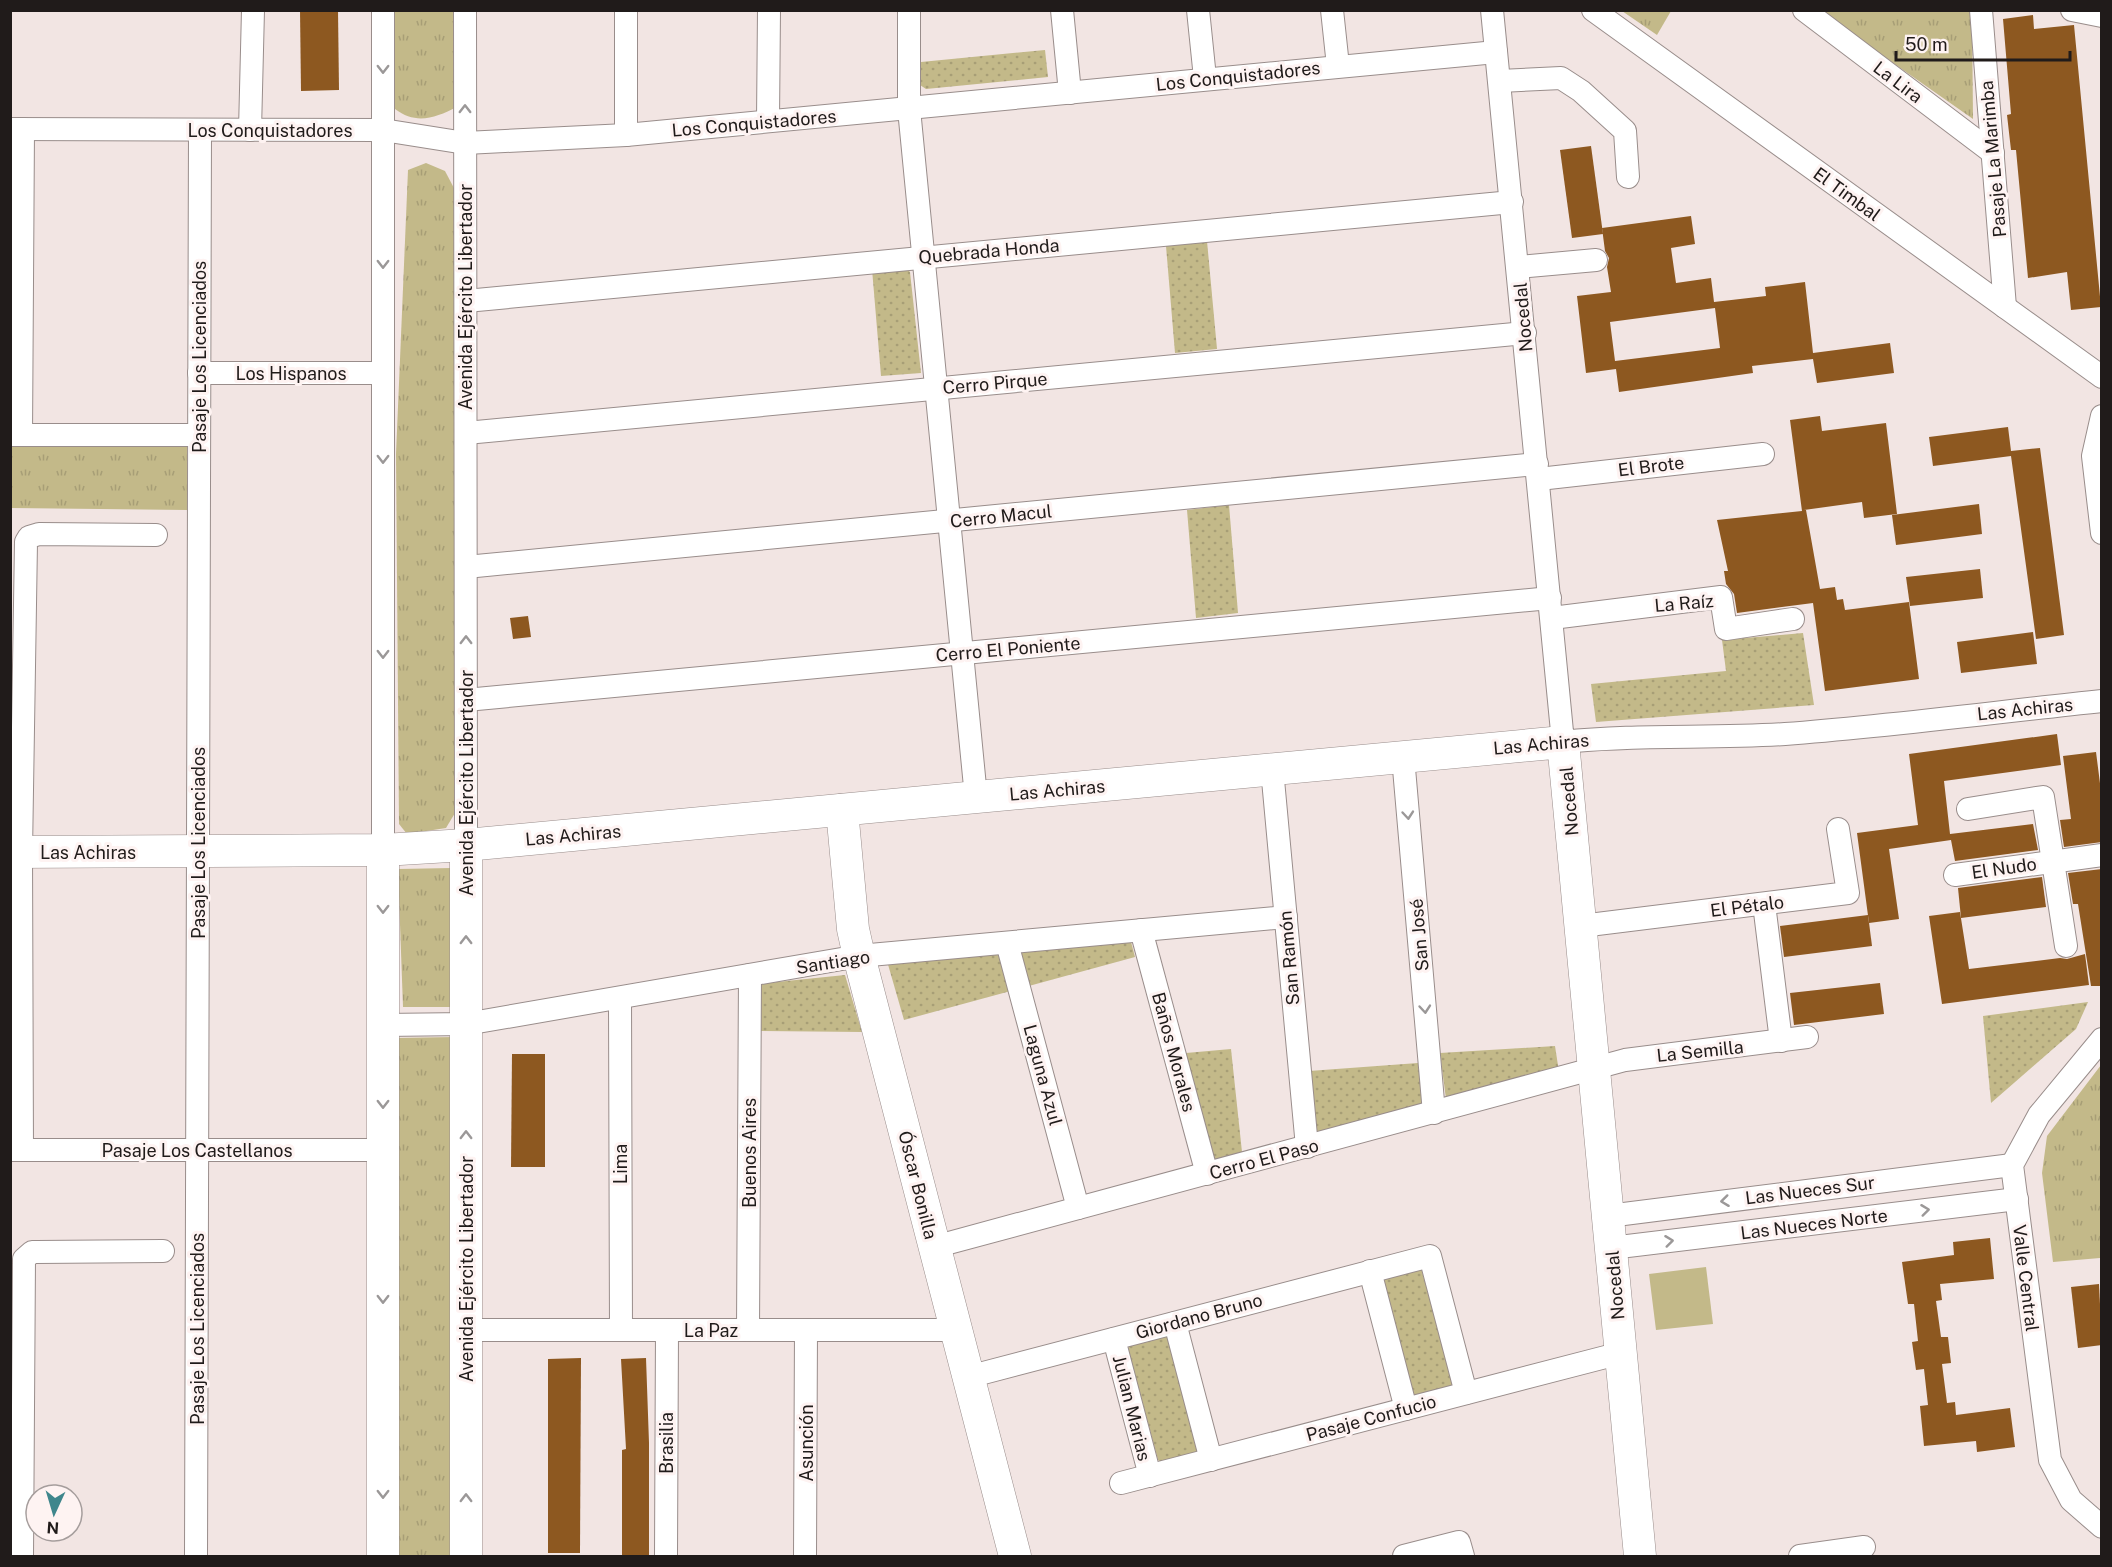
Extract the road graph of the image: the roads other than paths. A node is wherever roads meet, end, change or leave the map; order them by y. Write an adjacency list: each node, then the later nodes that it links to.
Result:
1 (253, 10): 25 (street)
2 (383, 10): 26 (street, one-way to 26)
3 (465, 10): 28 (street, Avenida Ejército Libertador, one-way to 3)
4 (626, 10): 27 (street)
5 (769, 10): 22 (street)
6 (909, 10): 21 (street)
7 (1062, 10): 20 (street)
8 (1198, 10): 18 (street)
9 (1332, 10): 17 (street)
10 (1492, 10): 16 (street, Nocedal)
11 (1593, 10): 36 (street, El Timbal)
12 (1804, 10): 29 (street, La Lira)
13 (1982, 10): 29 (street, Pasaje La Marimba)
14 (2072, 10): 15 (street)
15 (2102, 16)
16 (1496, 52): 17 (street, Los Conquistadores); 19 (street, Nocedal)
17 (1338, 66): 18 (street, Los Conquistadores)
18 (1204, 78): 20 (street, Los Conquistadores)
19 (1500, 81): 30 (street); 31 (street, Nocedal)
20 (1070, 93): 21 (street, Los Conquistadores)
21 (909, 109): 22 (street, Los Conquistadores); 32 (street)
22 (768, 120): 27 (street, Los Conquistadores)
23 (17, 129): 24 (street, Los Conquistadores); 46 (street)
24 (200, 130): 25 (street, Los Conquistadores); 40 (street, Pasaje Los Licenciados)
25 (250, 130): 26 (street, Los Conquistadores)
26 (383, 130): 28 (street, Los Conquistadores); 41 (street, one-way to 41)
27 (626, 135): 28 (street, Los Conquistadores)
28 (465, 143): 35 (street, Avenida Ejército Libertador)
29 (1993, 153): 36 (street, Pasaje La Marimba)
30 (1628, 177)
31 (1512, 202): 32 (street, Quebrada Honda); 34 (street, Nocedal)
32 (923, 258): 35 (street, Quebrada Honda); 43 (street)
33 (1596, 260): 34 (street)
34 (1518, 267): 37 (street, Nocedal)
35 (466, 301): 45 (street, Avenida Ejército Libertador)
36 (2005, 307): 38 (street, El Timbal)
37 (1525, 333): 43 (street, Cerro Pirque); 49 (street, Nocedal)
38 (2068, 353): 39 (street); 42 (street, El Timbal)
39 (2102, 353)
40 (199, 372): 41 (street, Los Hispanos); 47 (street, Pasaje Los Licenciados)
41 (383, 373): 67 (street, one-way to 67)
42 (2102, 377)
43 (936, 389): 45 (street, Cerro Pirque); 50 (street)
44 (2102, 416): 51 (street)
45 (466, 433): 53 (street, Avenida Ejército Libertador)
46 (16, 435): 47 (street)
47 (199, 435): 69 (street, Pasaje Los Licenciados)
48 (1763, 454): 49 (street, El Brote)
49 (1538, 472): 50 (street, Cerro Macul); 54 (street, Nocedal)
50 (949, 521): 53 (street, Cerro Macul); 56 (street)
51 (2102, 533)
52 (156, 535): 68 (street)
53 (466, 567): 57 (street, Avenida Ejército Libertador, one-way to 53)
54 (1551, 608): 55 (street, La Raíz); 56 (street, Cerro El Poniente); 59 (street, Nocedal)
55 (1793, 619)
56 (962, 654): 57 (street, Cerro El Poniente); 62 (street)
57 (466, 700): 66 (street, Avenida Ejército Libertador)
58 (2102, 701): 59 (street, Las Achiras)
59 (1563, 742): 60 (street, Las Achiras); 75 (street, Nocedal)
60 (1403, 757): 61 (street, Las Achiras); 88 (street, San José, one-way to 88)
61 (1272, 769): 62 (street, Las Achiras); 74 (street, San Ramón)
62 (976, 797): 64 (street, Las Achiras)
63 (1968, 809): 71 (street, El Nudo)
64 (842, 810): 66 (street, Las Achiras); 79 (street, Óscar Bonilla)
65 (1838, 829): 73 (street, El Pétalo)
66 (466, 845): 67 (street, Las Achiras); 82 (street, Avenida Ejército Libertador, one-way to 66)
67 (383, 850): 69 (street, Las Achiras); 83 (street, one-way to 83)
68 (16, 852): 69 (street, Las Achiras); 90 (street)
69 (198, 852): 91 (street, Pasaje Los Licenciados)
70 (2102, 855): 71 (street, El Nudo)
71 (2053, 861): 72 (street, El Nudo); 78 (street, El Nudo)
72 (1955, 875)
73 (1764, 904): 75 (street, El Pétalo); 86 (street)
74 (1286, 917): 76 (street, Santiago); 89 (street, San Ramón)
75 (1581, 926): 87 (street, Nocedal)
76 (1141, 930): 77 (street, Santiago); 94 (street, Baños Morales)
77 (1007, 943): 79 (street, Santiago); 96 (street, Laguna Azul)
78 (2066, 946)
79 (859, 956): 80 (street, Santiago); 98 (street, Óscar Bonilla)
80 (750, 975): 81 (street, Santiago); 106 (street, Buenos Aires)
81 (620, 998): 82 (street, Santiago); 104 (street, Lima)
82 (466, 1024): 83 (street, Santiago); 103 (street, Avenida Ejército Libertador, one-way to 82)
83 (383, 1025): 92 (street, one-way to 92)
84 (1807, 1037): 86 (street, La Semilla)
85 (2102, 1039): 93 (street)
86 (1781, 1041): 87 (street, La Semilla)
87 (1595, 1070): 88 (street, Cerro El Paso); 97 (street, Nocedal)
88 (1434, 1113): 89 (street, Cerro El Paso)
89 (1307, 1147): 94 (street, Cerro El Paso)
90 (16, 1150): 91 (street, Pasaje Los Castellanos)
91 (197, 1150): 92 (street, Pasaje Los Castellanos); 121 (street, Pasaje Los Licenciados)
92 (383, 1150): 122 (street, one-way to 122)
93 (2012, 1165): 95 (street, Valle Central); 97 (street, Las Nueces Sur, one-way to 97)
94 (1207, 1174): 96 (street, Cerro El Paso)
95 (2017, 1199): 99 (street, Las Nueces Norte, one-way to 95); 117 (street, Valle Central)
96 (1078, 1208): 98 (street, Cerro El Paso)
97 (1608, 1216): 99 (street, Nocedal)
98 (934, 1247): 108 (street, Óscar Bonilla)
99 (1611, 1248): 110 (street, Nocedal)
100 (163, 1251): 120 (street)
101 (1370, 1271): 102 (street, Giordano Bruno); 112 (street, Giordano Bruno); 113 (street)
102 (1175, 1323): 109 (street, Giordano Bruno); 114 (street)
103 (466, 1330): 104 (street, La Paz); 123 (street, Avenida Ejército Libertador, one-way to 103)
104 (621, 1330): 105 (street, La Paz)
105 (667, 1330): 106 (street, La Paz); 124 (street, Brasilia)
106 (748, 1330): 107 (street, La Paz)
107 (806, 1330): 108 (street, La Paz); 125 (street, Asunción)
108 (956, 1330): 111 (street, Óscar Bonilla)
109 (1114, 1339): 111 (street, Giordano Bruno); 115 (street, Julian Marias)
110 (1621, 1353): 112 (street, Pasaje Confucio); 128 (street, Nocedal)
111 (968, 1377): 126 (street, Óscar Bonilla)
112 (1466, 1393): 113 (street, Pasaje Confucio)
113 (1406, 1409): 114 (street, Pasaje Confucio)
114 (1211, 1460): 115 (street, Pasaje Confucio)
115 (1150, 1476): 116 (street, Pasaje Confucio)
116 (1121, 1484)
117 (2102, 1527)
118 (1864, 1547): 129 (street)
119 (1460, 1549): 127 (street)
120 (22, 1557)
121 (196, 1557)
122 (383, 1557)
123 (466, 1557)
124 (666, 1557)
125 (805, 1557)
126 (1015, 1557)
127 (1404, 1557)
128 (1640, 1557)
129 (1800, 1557)

